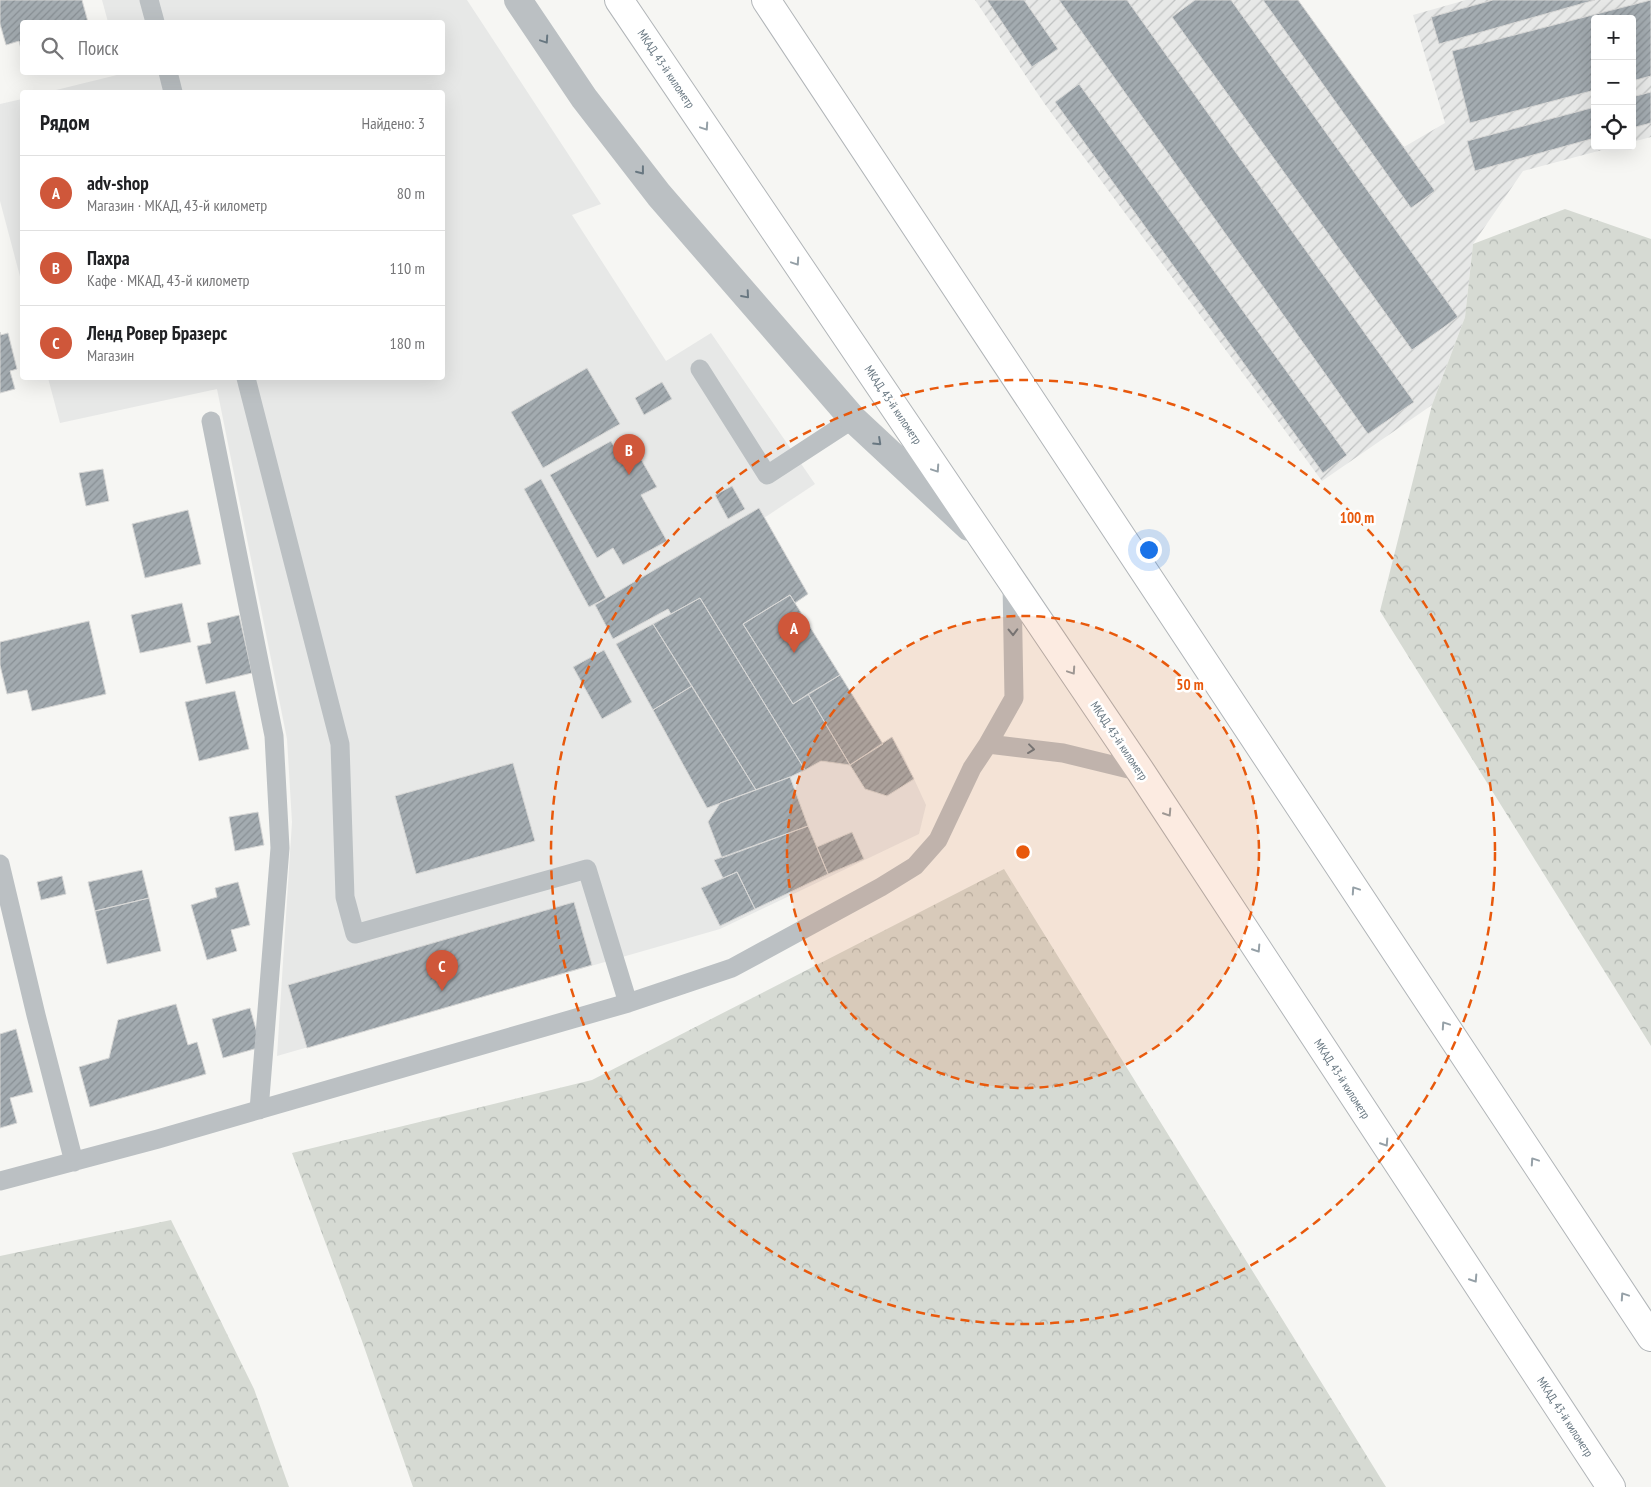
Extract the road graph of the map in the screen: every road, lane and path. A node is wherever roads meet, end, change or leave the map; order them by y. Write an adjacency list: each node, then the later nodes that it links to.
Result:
1 (149, 0): 5 (lane)
2 (518, 0): 10 (street, one-way to 10)
3 (619, 0): 12 (highway, МКАД, 43-й километр, one-way to 12)
4 (766, 0): 21 (highway, one-way to 4)
5 (154, 20)
6 (169, 75): 7 (lane)
7 (172, 90)
8 (700, 369): 10 (lane)
9 (247, 380): 17 (lane)
10 (853, 419): 12 (street, one-way to 12)
11 (211, 421): 18 (lane)
12 (986, 543): 13 (highway, МКАД, 43-й километр)
13 (1012, 583): 14 (lane, one-way to 14); 15 (highway, МКАД, 43-й километр, one-way to 15)
14 (988, 744): 15 (lane, one-way to 15); 17 (lane)
15 (1141, 772): 22 (highway, МКАД, 43-й километр, one-way to 22)
16 (0, 864): 19 (lane)
17 (628, 1002): 18 (lane)
18 (259, 1110): 19 (lane)
19 (74, 1162): 20 (lane)
20 (0, 1181)
21 (1651, 1337)
22 (1611, 1487)

